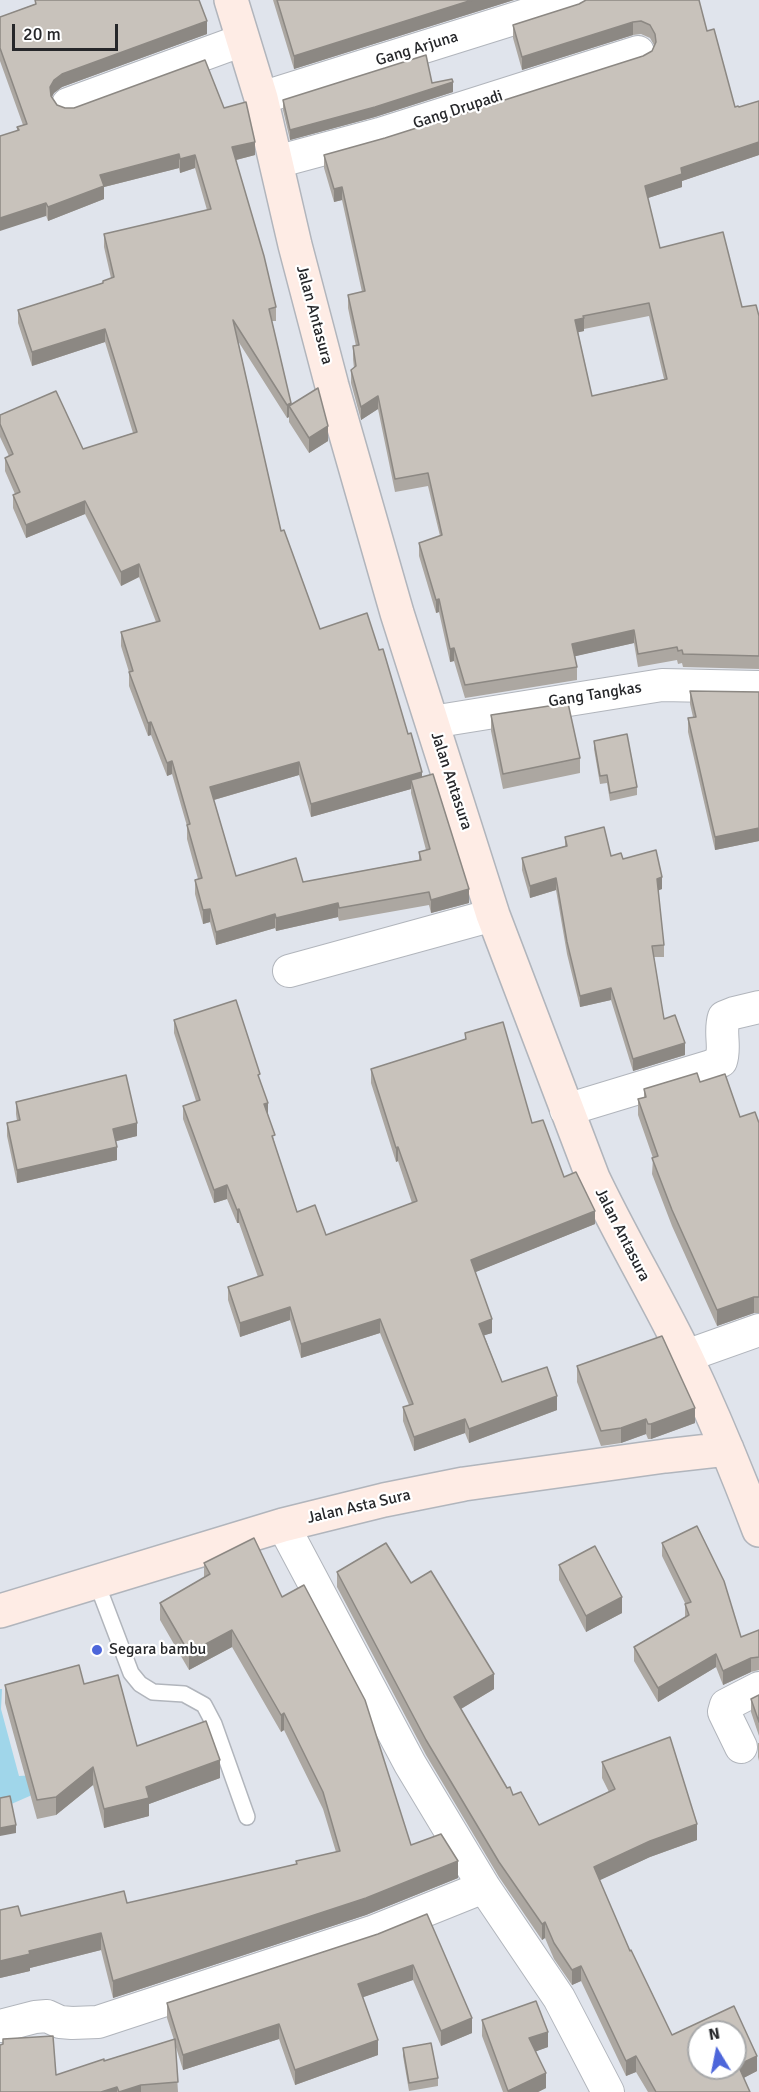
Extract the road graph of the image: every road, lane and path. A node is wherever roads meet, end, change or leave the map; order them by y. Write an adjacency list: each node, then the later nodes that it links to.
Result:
1 (231, 0): 3 (main road, Jalan Antasura)
2 (574, 0): 5 (street, Gang Arjuna)
3 (243, 40): 5 (main road, Jalan Antasura); 6 (street)
4 (638, 52): 7 (street, Gang Drupadi)
5 (261, 98): 7 (main road, Jalan Antasura)
6 (68, 104)
7 (276, 162): 9 (main road, Jalan Antasura)
8 (759, 687): 9 (street, Gang Tangkas)
9 (432, 722): 10 (main road, Jalan Antasura)
10 (493, 915): 11 (street); 13 (main road, Jalan Antasura)
11 (289, 970)
12 (759, 1007): 13 (street)
13 (566, 1110): 15 (main road, Jalan Antasura)
14 (759, 1330): 15 (street)
15 (686, 1356): 16 (main road, Jalan Antasura)
16 (727, 1449): 17 (main road, Jalan Antasura); 18 (main road, Jalan Asta Sura)
17 (751, 1487): 19 (main road, Jalan Antasura)
18 (283, 1525): 20 (main road, Jalan Asta Sura); 25 (street)
19 (759, 1530)
20 (96, 1581): 21 (main road, Jalan Asta Sura); 24 (lane)
21 (0, 1611)
22 (759, 1688): 23 (street)
23 (741, 1747)
24 (247, 1817)
25 (484, 1887): 26 (street); 27 (street)
26 (0, 2026)
27 (609, 2092)

